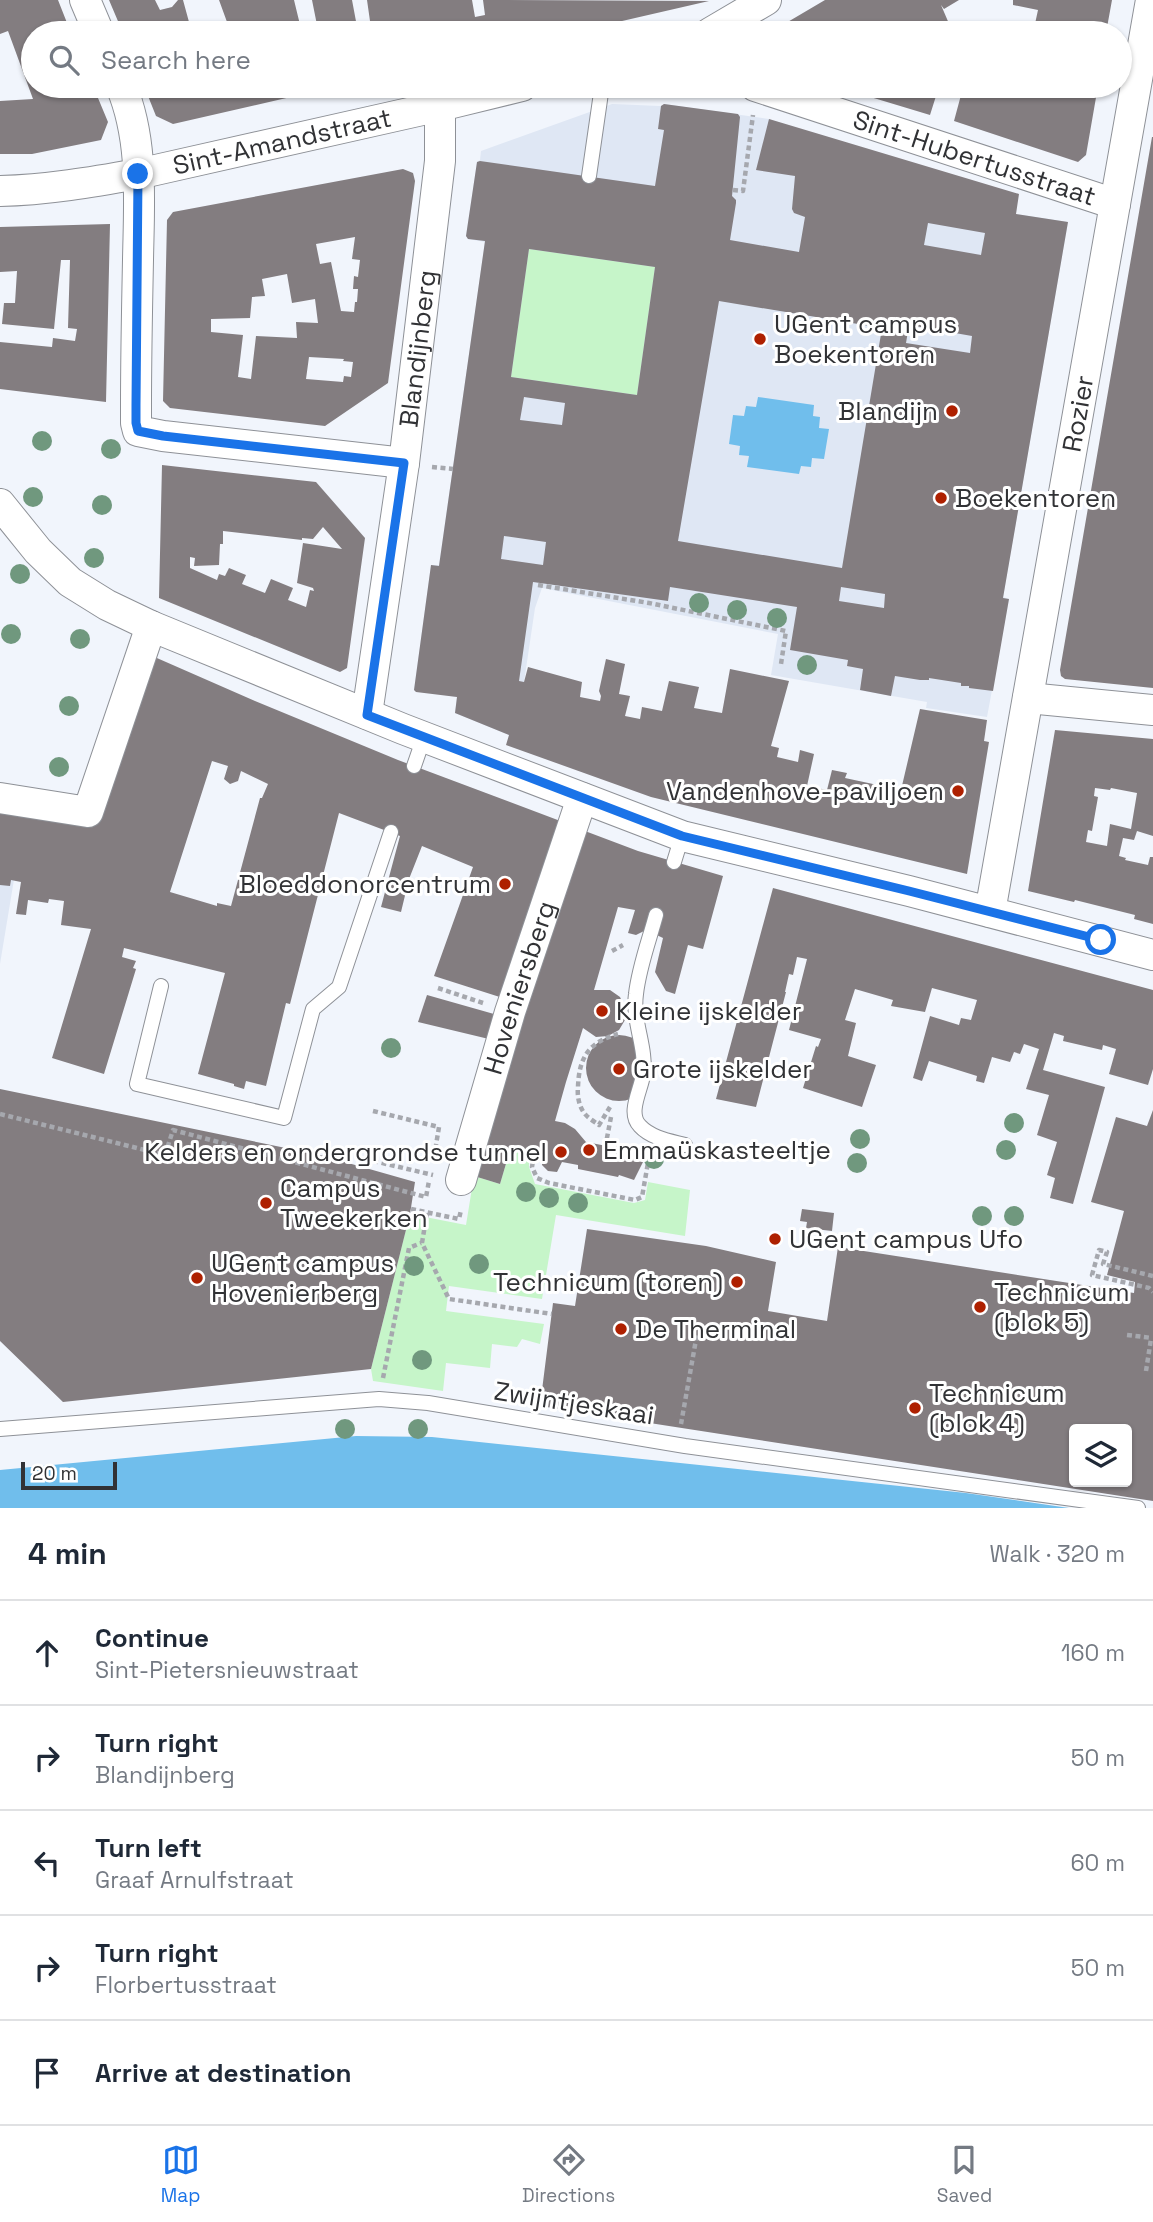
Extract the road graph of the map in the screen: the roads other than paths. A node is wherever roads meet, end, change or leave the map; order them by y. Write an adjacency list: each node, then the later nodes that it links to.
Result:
1 (85, 0): 4 (street)
2 (766, 0): 5 (street)
3 (1151, 0): 14 (street, Rozier)
4 (94, 21)
5 (730, 21)
6 (126, 98): 11 (street)
7 (473, 98): 10 (street, Sint-Amandstraat)
8 (600, 98): 12 (lane)
9 (792, 98): 14 (street, Sint-Hubertusstraat)
10 (440, 106): 11 (street, Sint-Amandstraat); 15 (street, Blandijnberg)
11 (138, 174): 13 (street, Sint-Amandstraat); 15 (street)
12 (589, 176)
13 (0, 191)
14 (1115, 204): 18 (street, Rozier)
15 (404, 463): 20 (street, Blandijnberg)
16 (0, 504): 17 (street)
17 (151, 626): 20 (street); 23 (street)
18 (1027, 698): 19 (street); 26 (street, Rozier)
19 (1153, 710)
20 (367, 715): 21 (street)
21 (424, 737): 22 (lane); 24 (street)
22 (414, 766)
23 (0, 798)
24 (582, 798): 26 (street); 31 (street, Hoveniersberg)
25 (391, 832): 29 (lane)
26 (990, 912): 28 (street)
27 (656, 915): 30 (lane)
28 (1153, 955)
29 (161, 986)
30 (685, 1145)
31 (461, 1180)
32 (0, 1429): 33 (lane, Zwijntjeskaai)
33 (1138, 1508)

